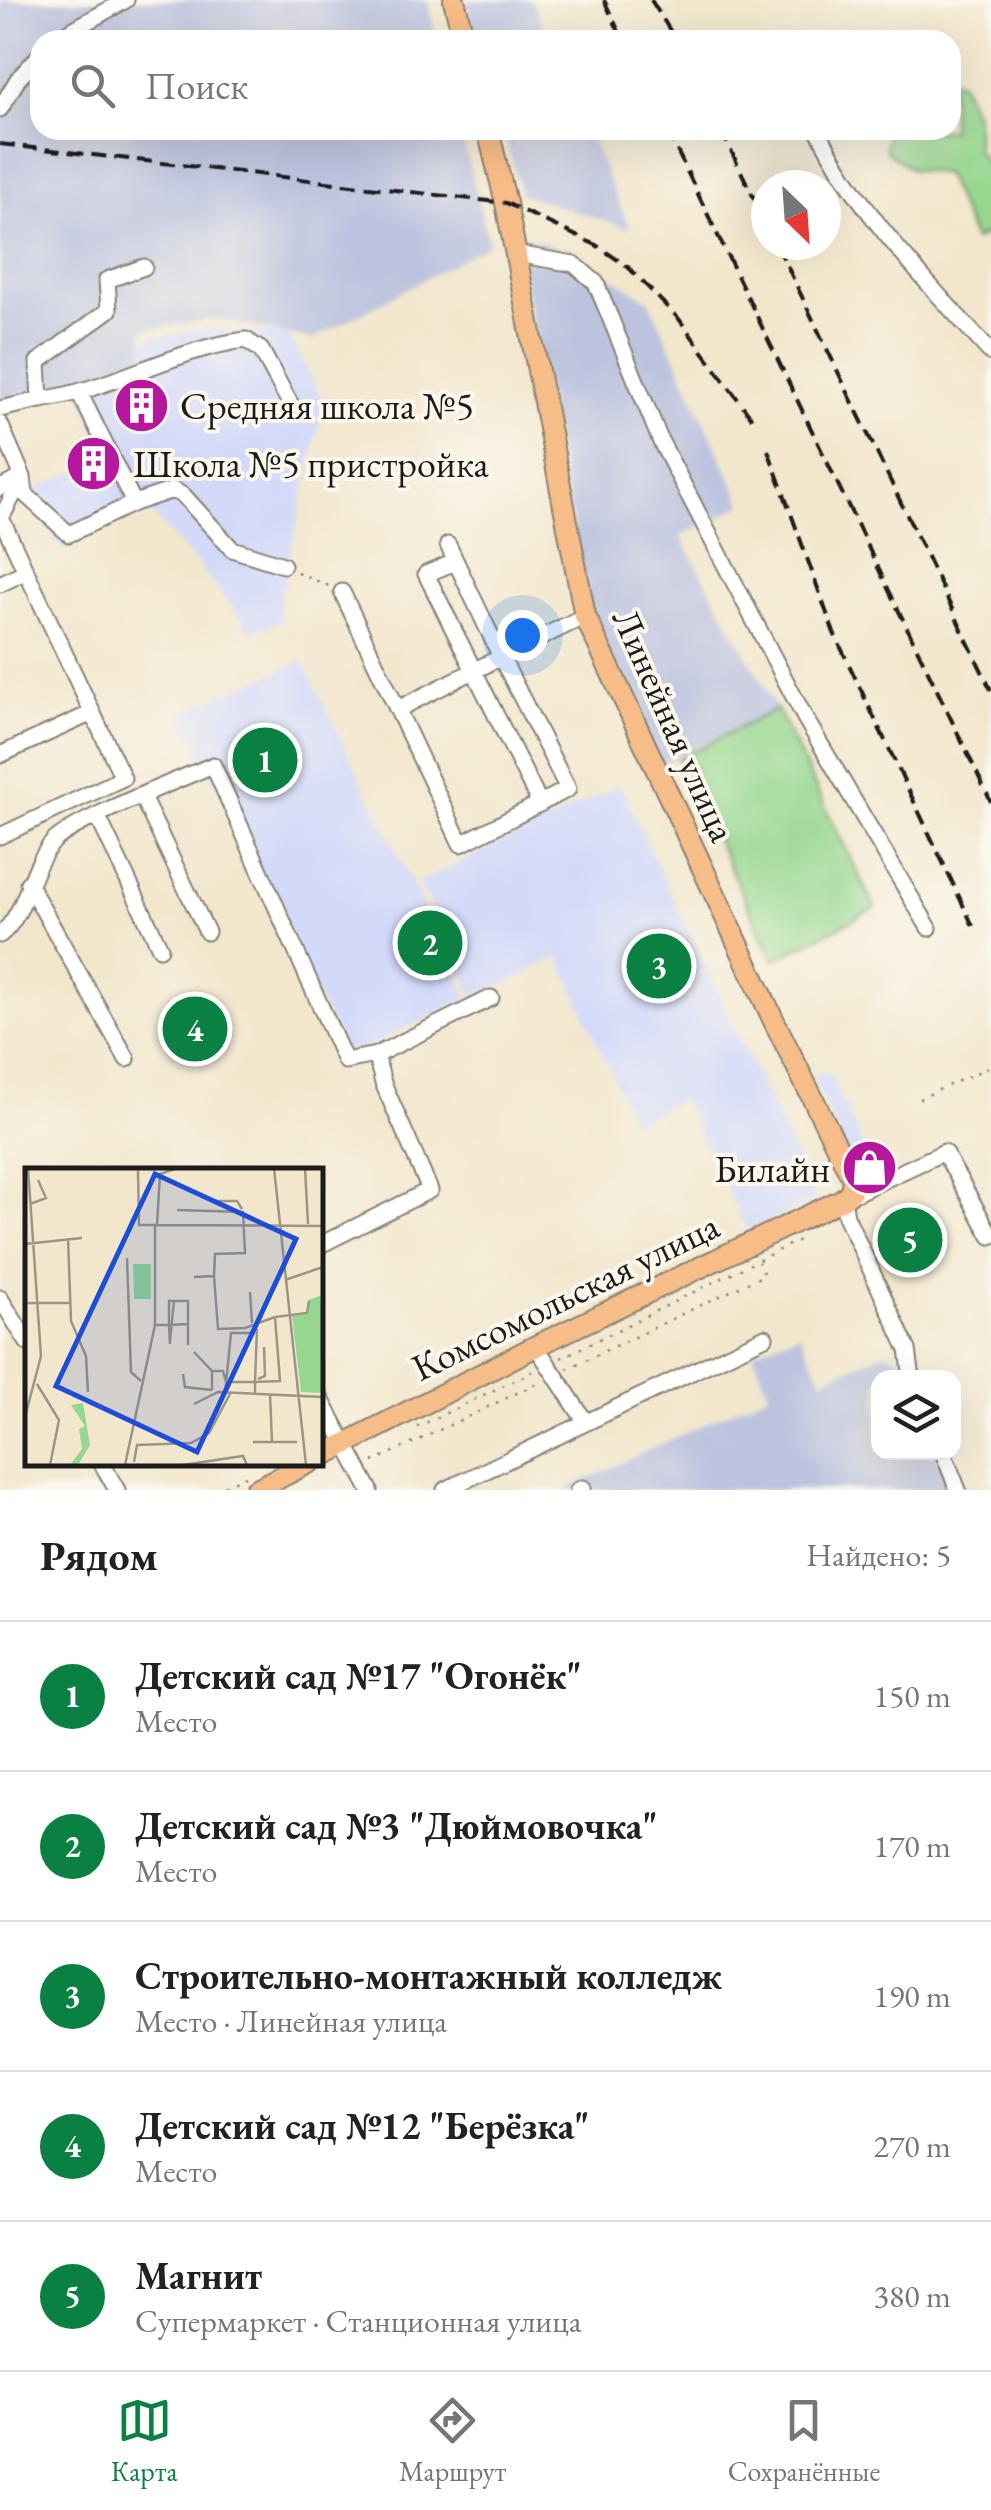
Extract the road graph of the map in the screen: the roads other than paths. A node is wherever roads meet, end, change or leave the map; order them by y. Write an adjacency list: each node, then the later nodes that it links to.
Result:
1 (126, 0): 3 (street)
2 (454, 0): 4 (main road)
3 (72, 30)
4 (462, 30)
5 (30, 66): 6 (street)
6 (0, 109)
7 (490, 140): 9 (main road, Линейная улица)
8 (824, 140): 11 (street)
9 (516, 254): 26 (main road, Линейная улица); 37 (street)
10 (144, 267): 13 (street)
11 (991, 354)
12 (80, 394): 13 (street); 14 (street); 19 (street)
13 (40, 400): 15 (street)
14 (292, 408)
15 (0, 409)
16 (0, 424): 17 (street)
17 (22, 477): 18 (street); 19 (street); 23 (street)
18 (0, 488)
19 (134, 503): 22 (street)
20 (448, 545): 21 (street)
21 (455, 562): 27 (street); 28 (street)
22 (283, 565)
23 (26, 571): 24 (street); 30 (street)
24 (0, 584)
25 (342, 592): 29 (street)
26 (585, 616): 27 (street); 44 (main road, Линейная улица)
27 (501, 657): 28 (street); 33 (street)
28 (474, 671): 29 (street); 33 (street)
29 (398, 709): 33 (street)
30 (92, 713): 31 (street); 35 (street)
31 (0, 755)
32 (142, 797): 34 (street); 38 (street); 42 (street)
33 (540, 804)
34 (98, 817): 36 (street); 40 (street)
35 (0, 836)
36 (28, 884): 39 (street); 43 (street)
37 (929, 928)
38 (207, 932)
39 (0, 935)
40 (160, 948)
41 (492, 998): 42 (street)
42 (376, 1055): 46 (street)
43 (128, 1059)
44 (843, 1199): 45 (street); 50 (main road, Комсомольская улица); 51 (street)
45 (991, 1236)
46 (322, 1244)
47 (0, 1298): 48 (street)
48 (25, 1338)
49 (766, 1338): 53 (street)
50 (544, 1354): 53 (street); 54 (main road, Комсомольская улица)
51 (911, 1370)
52 (322, 1401): 54 (street)
53 (585, 1421): 62 (street)
54 (344, 1445): 55 (main road, Комсомольская улица); 61 (street)
55 (322, 1456)
56 (945, 1460): 63 (street)
57 (103, 1465): 60 (street)
58 (301, 1465): 59 (main road)
59 (257, 1480)
60 (118, 1490)
61 (370, 1490)
62 (445, 1490)
63 (958, 1490)

